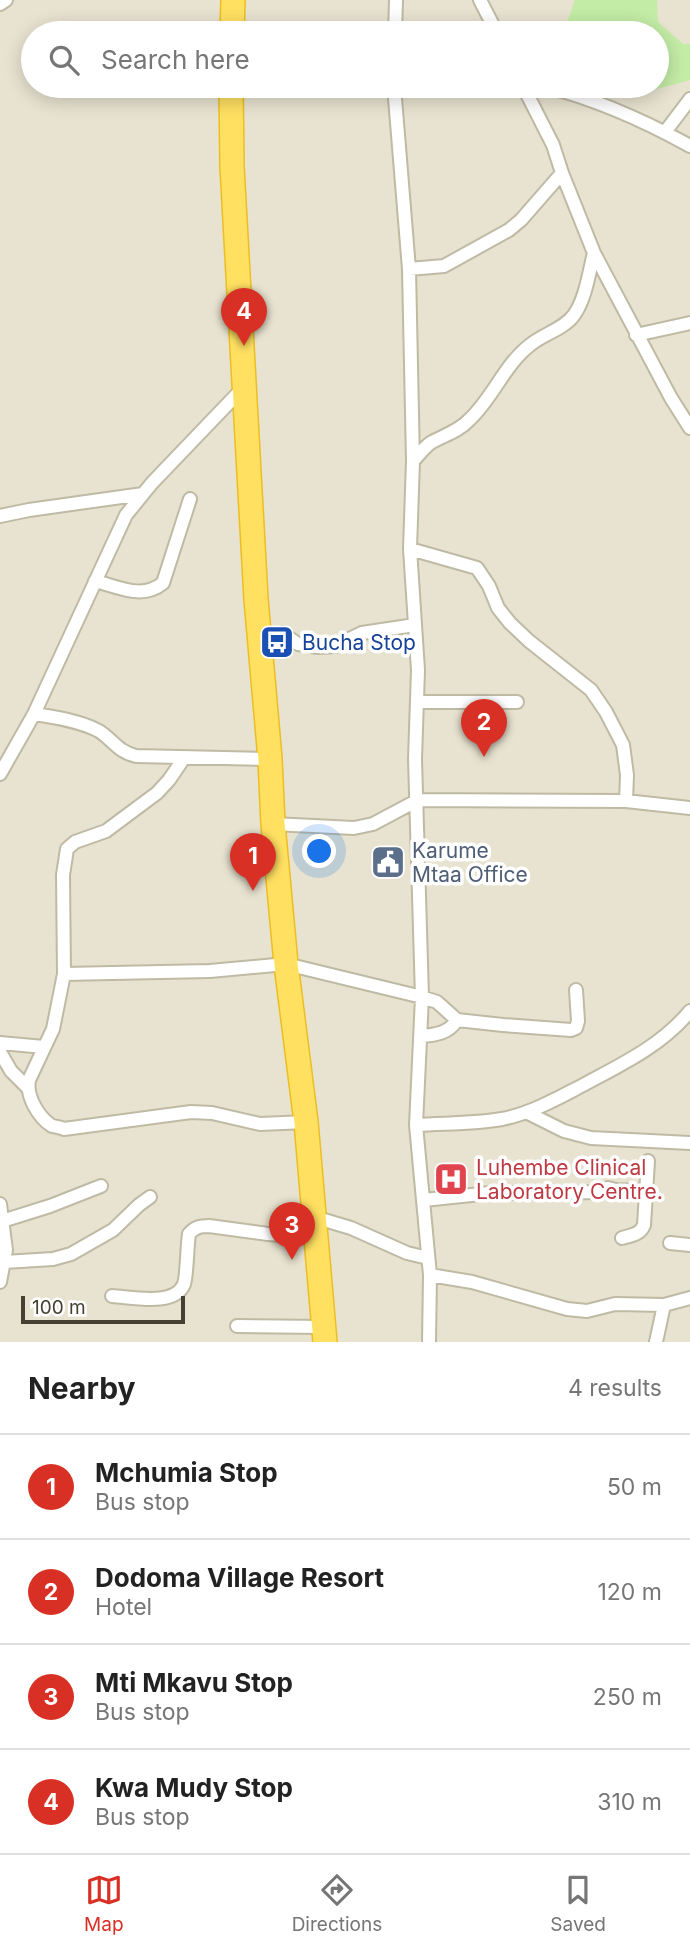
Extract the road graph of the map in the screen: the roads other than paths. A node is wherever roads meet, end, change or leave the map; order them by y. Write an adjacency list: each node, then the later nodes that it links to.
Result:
1 (6, 0): 5 (street)
2 (233, 0): 6 (highway)
3 (396, 0): 7 (street)
4 (480, 0): 8 (street)
5 (0, 4)
6 (233, 21)
7 (395, 21)
8 (491, 21)
9 (231, 98): 21 (highway)
10 (395, 98): 18 (street)
11 (529, 98): 16 (street)
12 (586, 98): 14 (street)
13 (690, 99): 14 (street)
14 (665, 132): 15 (street)
15 (690, 146)
16 (562, 173): 17 (street); 18 (street)
17 (594, 253): 20 (street); 23 (street)
18 (409, 269): 23 (street)
19 (690, 323): 20 (street)
20 (636, 335): 22 (street)
21 (243, 388): 24 (street); 36 (highway)
22 (690, 428)
23 (414, 461): 27 (street)
24 (143, 494): 26 (street); 28 (street)
25 (190, 499): 28 (street)
26 (0, 516)
27 (410, 549): 29 (street); 39 (street)
28 (95, 581): 33 (street)
29 (415, 625): 30 (street); 31 (street)
30 (282, 633)
31 (418, 702): 32 (street); 38 (street)
32 (517, 702)
33 (34, 714): 34 (street); 35 (street)
34 (6, 751): 37 (street)
35 (184, 758): 36 (street); 43 (street)
36 (270, 760): 41 (highway)
37 (0, 774)
38 (418, 800): 39 (street); 41 (street); 45 (street)
39 (626, 801): 40 (street)
40 (690, 808)
41 (273, 824): 42 (highway)
42 (286, 964): 43 (street); 45 (street); 54 (highway)
43 (64, 974): 50 (street)
44 (576, 990): 47 (street)
45 (422, 997): 47 (street); 48 (street)
46 (690, 1011): 53 (street)
47 (457, 1020): 48 (street)
48 (421, 1036): 55 (street)
49 (0, 1043): 50 (street)
50 (44, 1046): 52 (street)
51 (0, 1052): 52 (street)
52 (28, 1088): 54 (street)
53 (526, 1112): 55 (street); 56 (street)
54 (306, 1122): 64 (highway)
55 (416, 1125): 61 (street)
56 (690, 1143)
57 (648, 1161): 59 (street)
58 (101, 1186): 63 (street)
59 (645, 1191): 61 (street); 65 (street)
60 (150, 1197): 69 (street)
61 (424, 1200): 68 (street)
62 (0, 1205): 63 (street)
63 (2, 1221): 69 (street)
64 (315, 1228): 68 (street); 72 (street); 76 (highway)
65 (622, 1238)
66 (670, 1243): 67 (street)
67 (690, 1245)
68 (428, 1258): 70 (street)
69 (4, 1262): 71 (street)
70 (429, 1275): 74 (street); 77 (street)
71 (0, 1282)
72 (113, 1296)
73 (690, 1298): 74 (street)
74 (664, 1306): 78 (street)
75 (237, 1326): 76 (street)
76 (324, 1335)
77 (429, 1342)
78 (656, 1342)

